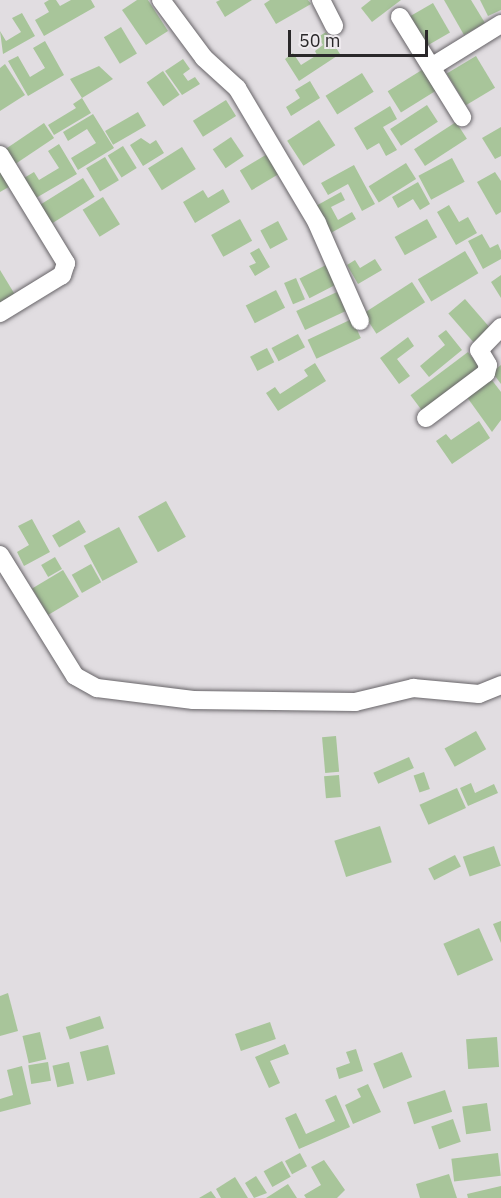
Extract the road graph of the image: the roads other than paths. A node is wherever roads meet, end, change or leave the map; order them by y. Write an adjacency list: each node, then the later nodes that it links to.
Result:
1 (161, 0): 10 (street)
2 (321, 0): 5 (street)
3 (400, 17): 6 (street)
4 (501, 24): 6 (street)
5 (334, 26)
6 (433, 66): 7 (street)
7 (462, 117)
8 (0, 155): 9 (street)
9 (0, 313)
10 (360, 321)
11 (501, 327): 12 (street)
12 (426, 418)
13 (0, 555): 14 (street)
14 (7, 581): 15 (street)
15 (501, 685)

